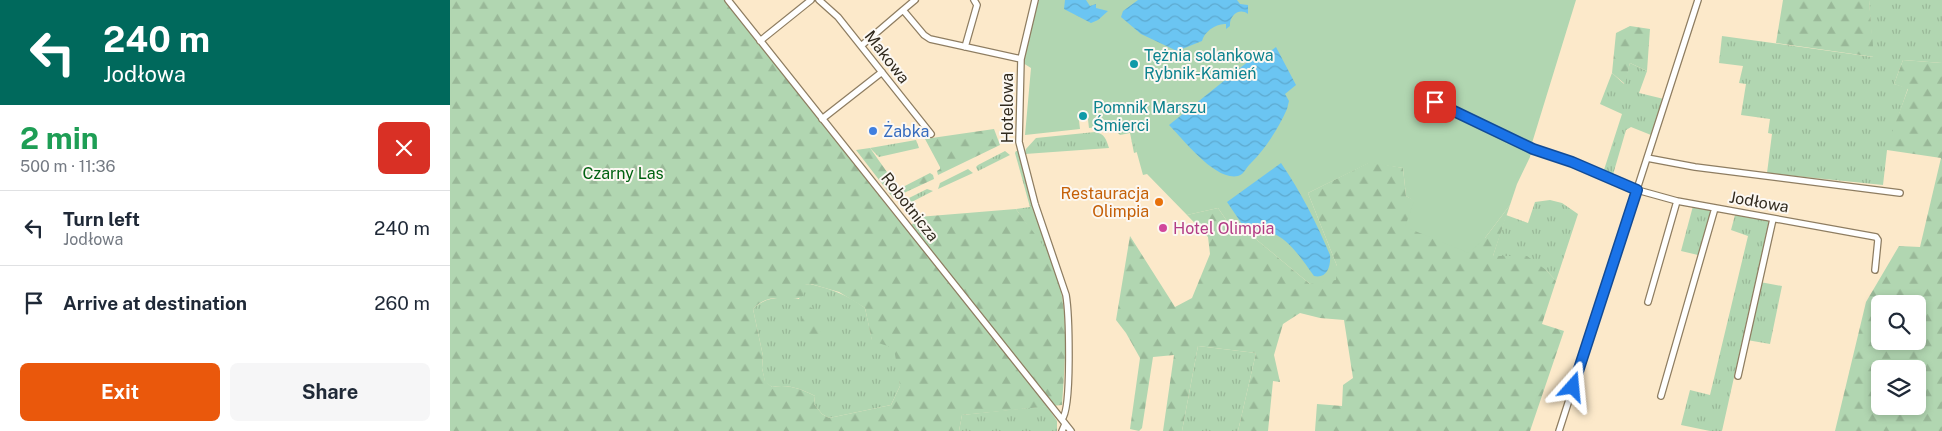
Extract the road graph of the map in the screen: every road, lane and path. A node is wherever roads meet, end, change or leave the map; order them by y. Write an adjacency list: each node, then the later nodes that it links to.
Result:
1 (728, 0): 9 (street, Robotnicza)
2 (811, 0): 9 (street)
3 (819, 0): 10 (street, Makowa)
4 (916, 0): 8 (street)
5 (974, 0): 11 (street)
6 (1698, 0): 17 (street)
7 (1033, 1): 12 (street, Hotelowa)
8 (903, 10): 10 (street); 11 (street)
9 (760, 41): 15 (street, Robotnicza)
10 (860, 46): 13 (street, Makowa)
11 (965, 47): 12 (street)
12 (1021, 59): 27 (street, Hotelowa)
13 (882, 72): 15 (street); 16 (street, Makowa)
14 (1419, 94): 18 (street, Jodłowa)
15 (822, 119): 27 (street, Robotnicza)
16 (931, 134)
17 (1647, 158): 18 (street); 19 (street)
18 (1637, 190): 20 (street, Jodłowa); 30 (street)
19 (1900, 193)
20 (1677, 201): 21 (street, Jodłowa); 24 (street)
21 (1715, 208): 22 (street, Jodłowa); 26 (street)
22 (1773, 219): 23 (street, Jodłowa); 25 (street)
23 (1875, 270)
24 (1648, 302)
25 (1738, 376)
26 (1661, 396)
27 (1064, 422): 28 (street, Hotelowa); 29 (street, Robotnicza)
28 (1062, 431)
29 (1071, 431)
30 (1559, 431)

